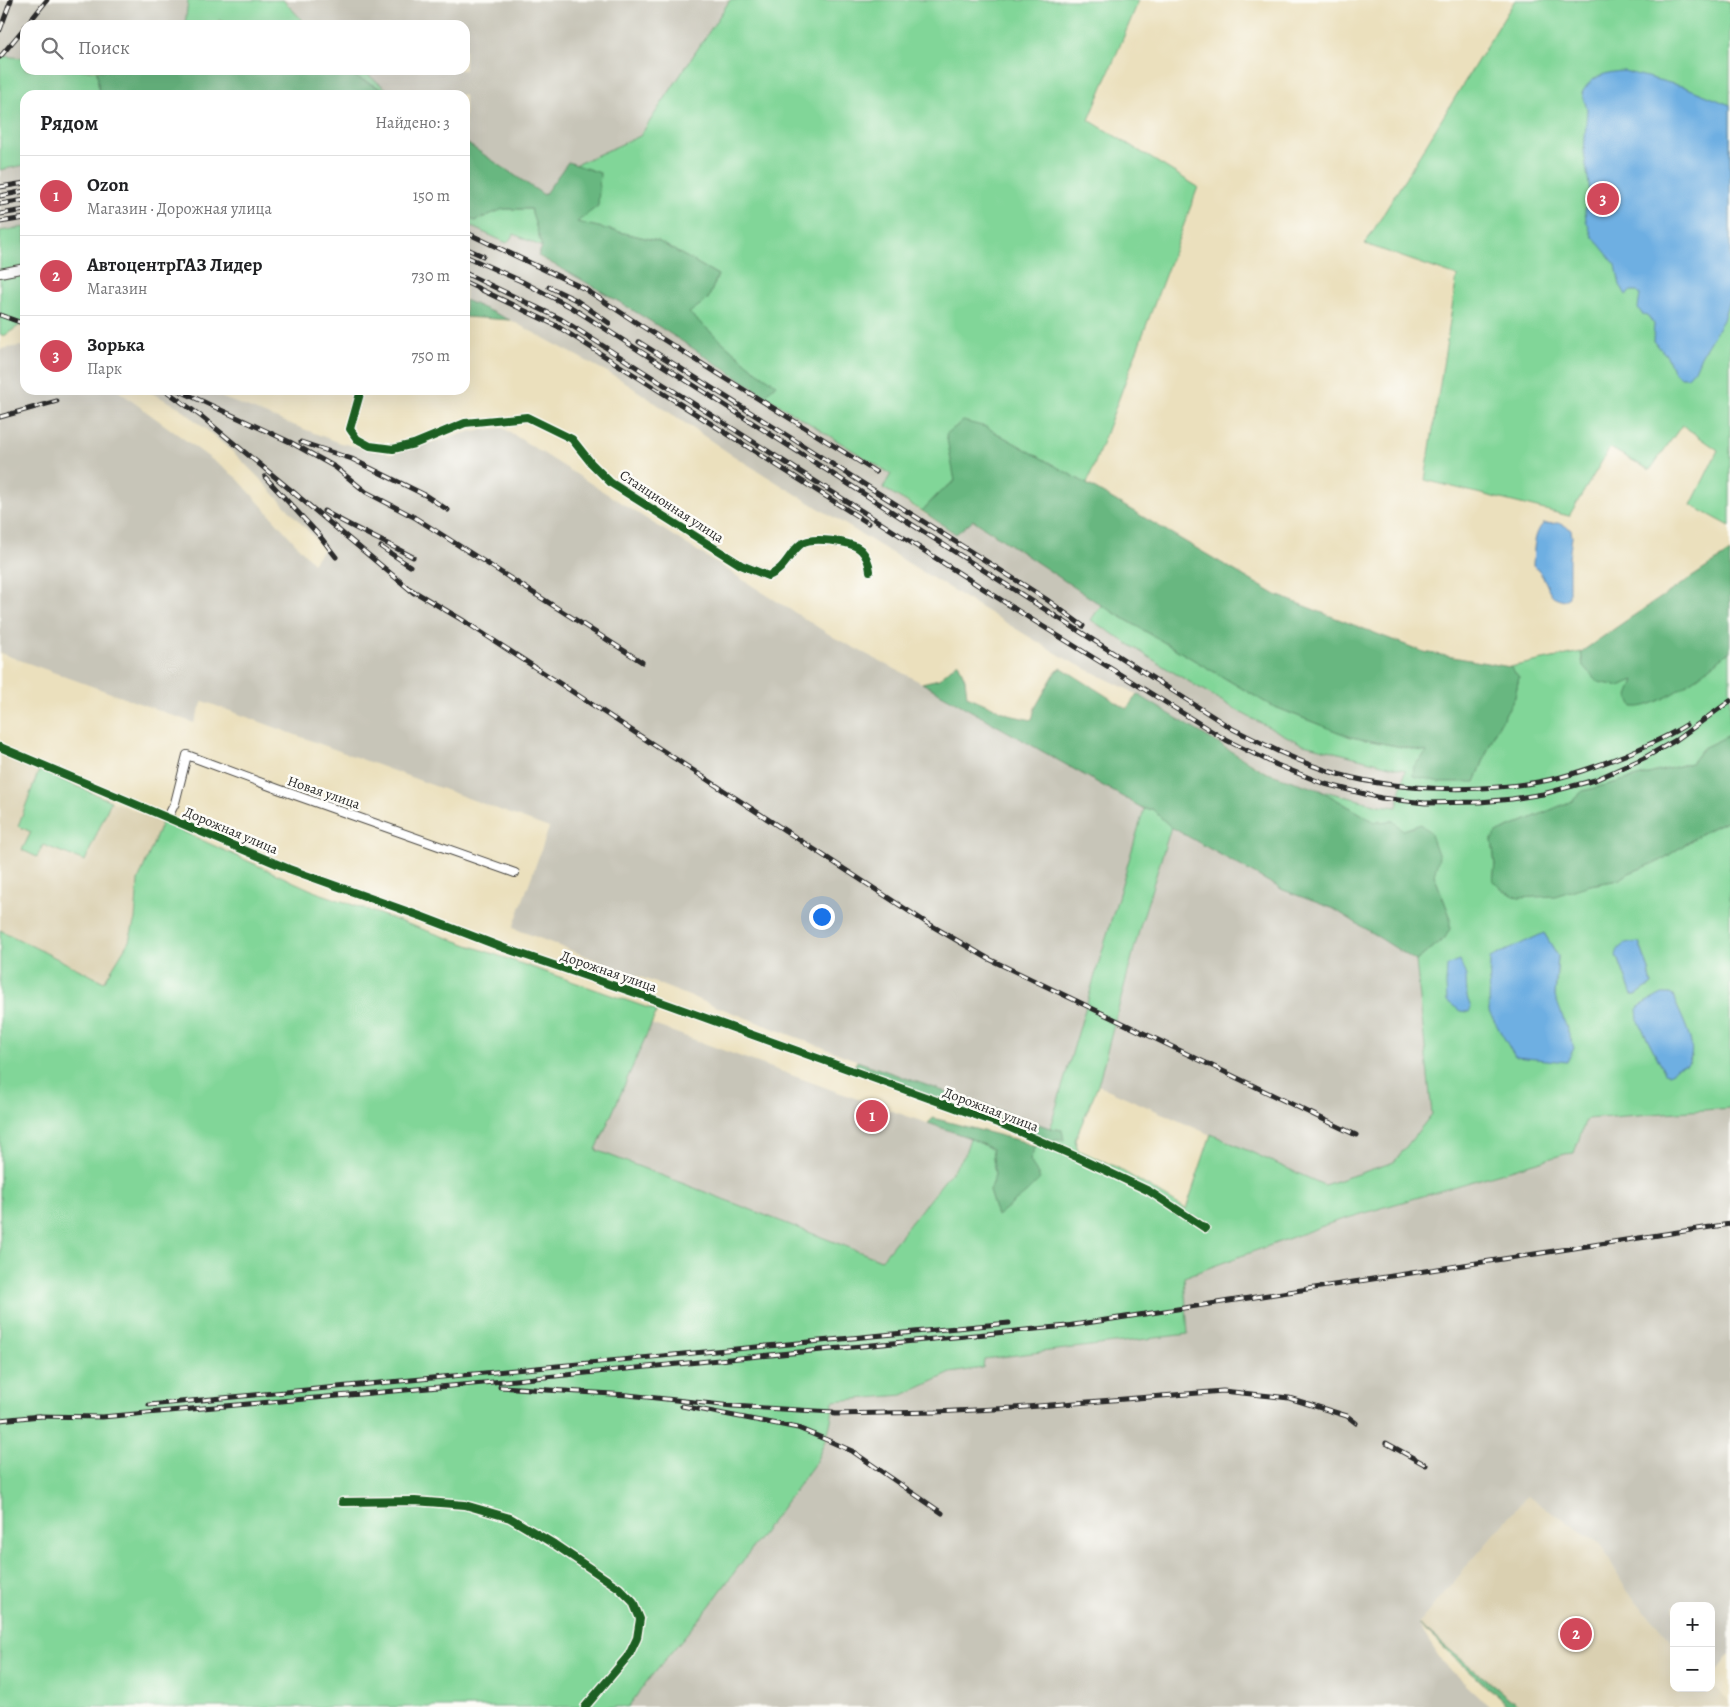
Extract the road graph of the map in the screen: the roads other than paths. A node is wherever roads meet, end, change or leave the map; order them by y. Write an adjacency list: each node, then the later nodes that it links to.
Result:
1 (20, 269): 2 (street)
2 (0, 273)
3 (360, 395): 4 (street, Станционная улица)
4 (870, 571)
5 (0, 747): 6 (street, Дорожная улица)
6 (168, 817): 7 (street, Новая улица); 8 (street, Дорожная улица)
7 (515, 873)
8 (1205, 1228)
9 (342, 1502): 10 (street)
10 (585, 1707)

